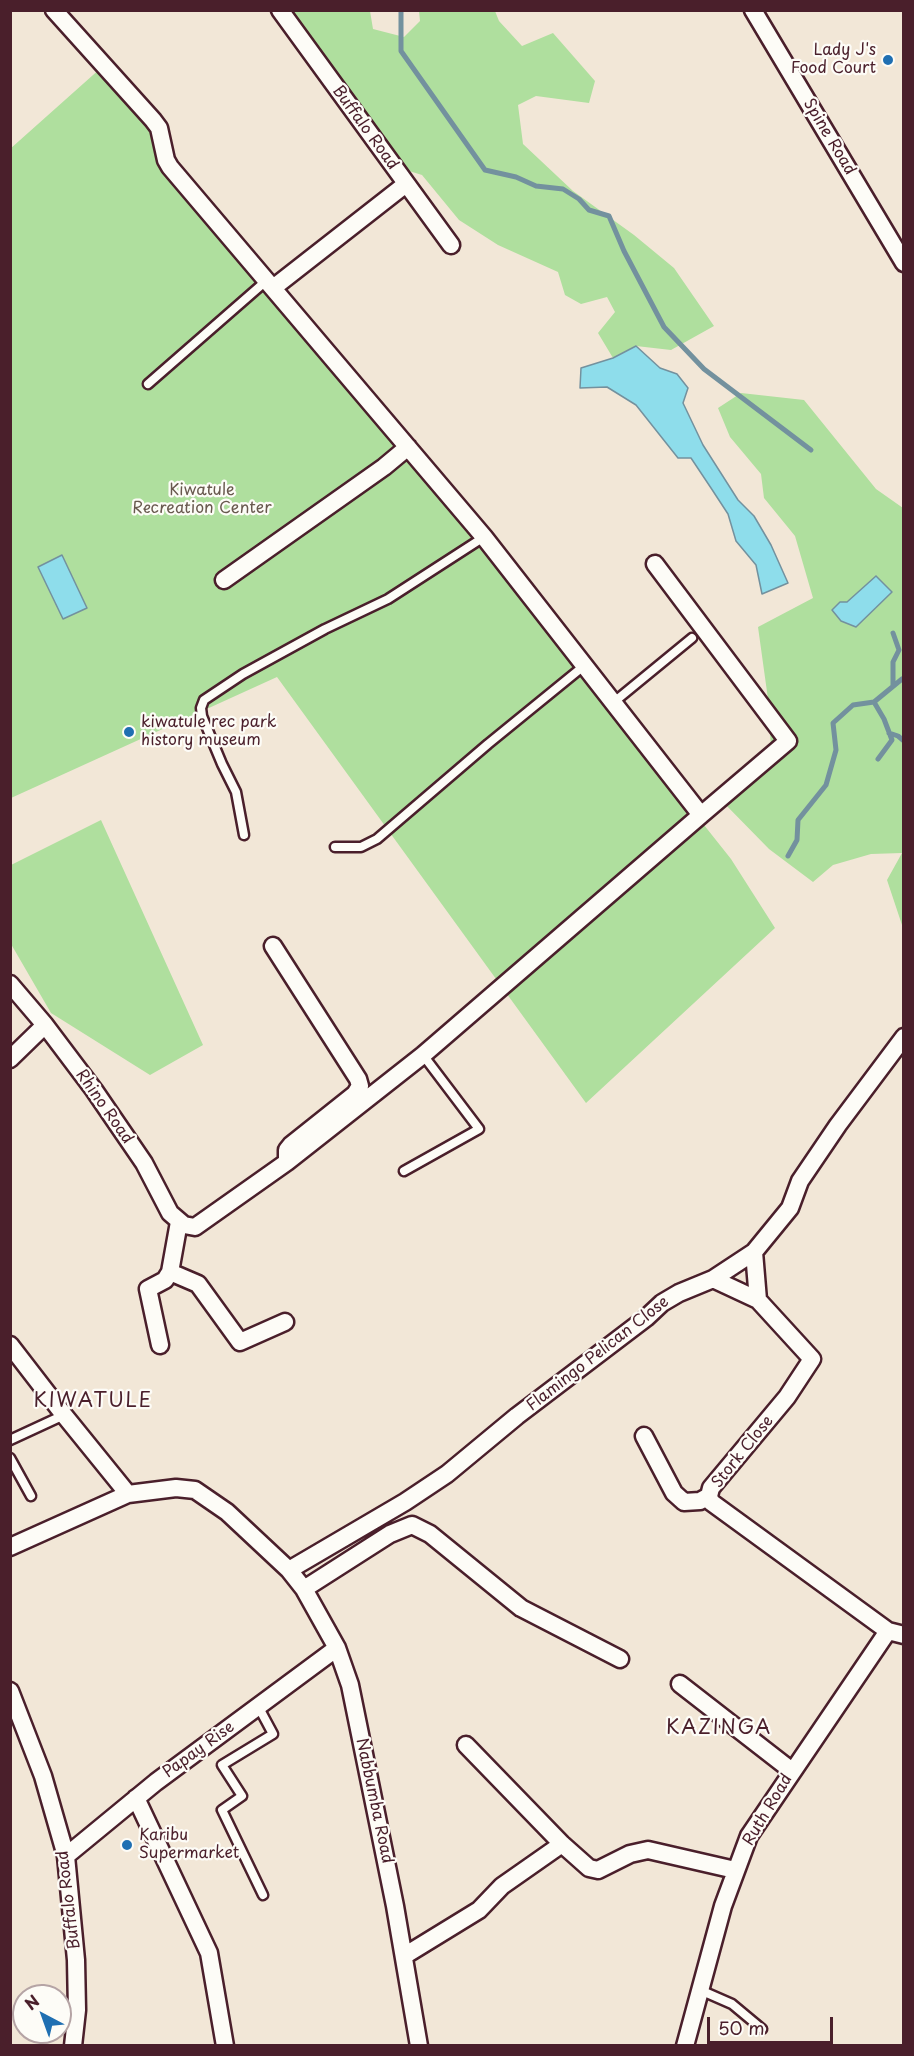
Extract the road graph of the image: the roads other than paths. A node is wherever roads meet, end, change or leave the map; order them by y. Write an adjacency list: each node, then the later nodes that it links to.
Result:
1 (54, 10): 7 (street)
2 (280, 10): 4 (street, Buffalo Road)
3 (753, 10): 6 (street, Spine Road)
4 (406, 184): 5 (street, Buffalo Road); 7 (street)
5 (451, 245)
6 (903, 263)
7 (270, 284): 8 (lane); 9 (street)
8 (148, 384)
9 (408, 447): 10 (street); 12 (street)
10 (484, 537): 14 (street); 17 (lane)
11 (654, 564): 16 (street)
12 (224, 579)
13 (692, 638): 15 (lane)
14 (585, 664): 15 (street); 18 (lane)
15 (614, 702): 16 (street)
16 (701, 815): 23 (street)
17 (244, 835)
18 (335, 847)
19 (273, 946): 25 (street)
20 (10, 984): 21 (street, Rhino Road)
21 (45, 1025): 24 (street); 27 (street, Rhino Road)
22 (903, 1037): 28 (street, Flamingo Pelican Close)
23 (423, 1055): 25 (street); 26 (lane)
24 (10, 1059)
25 (287, 1162): 27 (street)
26 (404, 1171)
27 (187, 1224): 29 (street)
28 (754, 1252): 30 (street, Flamingo Pelican Close); 31 (street)
29 (170, 1272): 32 (street); 34 (street)
30 (713, 1279): 31 (street, Stork Close); 43 (street, Flamingo Pelican Close)
31 (758, 1300): 41 (street, Stork Close)
32 (285, 1322)
33 (10, 1345): 35 (street)
34 (160, 1345)
35 (64, 1415): 37 (lane); 39 (street)
36 (644, 1436): 41 (street)
37 (10, 1440)
38 (10, 1458): 40 (lane)
39 (128, 1494): 42 (street, Nabbumba Road); 43 (street, Nabbumba Road)
40 (31, 1496)
41 (710, 1496): 45 (street, Stork Close)
42 (10, 1547)
43 (289, 1570): 44 (street, Nabbumba Road)
44 (304, 1589): 46 (street, Nabbumba Road); 47 (street)
45 (896, 1633): 52 (street, Ruth Road)
46 (337, 1648): 50 (street, Papay Rise); 58 (street, Nabbumba Road)
47 (620, 1659)
48 (680, 1684): 52 (street)
49 (10, 1691): 55 (street, Buffalo Road)
50 (258, 1706): 53 (street, Papay Rise); 57 (lane)
51 (466, 1745): 54 (street)
52 (792, 1771): 56 (street, Ruth Road)
53 (136, 1798): 55 (street, Papay Rise); 62 (street)
54 (562, 1844): 56 (street); 58 (street)
55 (66, 1856): 61 (street, Buffalo Road)
56 (735, 1870): 59 (street, Ruth Road)
57 (263, 1895)
58 (404, 1956): 63 (street, Nabbumba Road)
59 (700, 1990): 60 (lane); 64 (street, Ruth Road)
60 (762, 2029)
61 (73, 2046)
62 (225, 2046)
63 (419, 2046)
64 (686, 2046)

